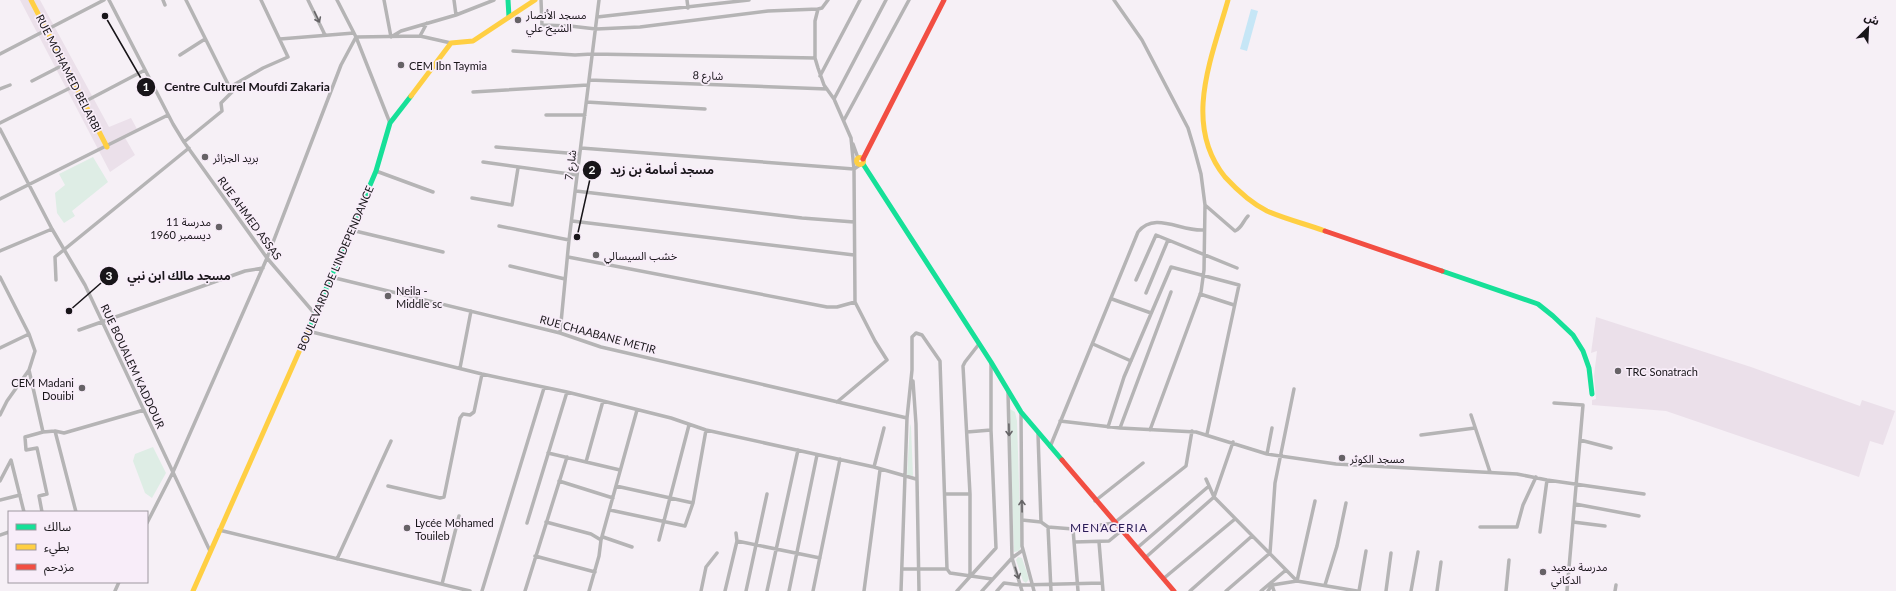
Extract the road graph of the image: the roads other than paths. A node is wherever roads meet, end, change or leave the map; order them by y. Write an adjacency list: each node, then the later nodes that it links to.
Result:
1 (31, 0): 35 (street, RUE MOHAMED BELARBI)
2 (104, 0): 35 (street)
3 (109, 0): 51 (street, RUE AHMED ASSAS)
4 (163, 0): 27 (street)
5 (186, 0): 42 (street)
6 (261, 0): 43 (street)
7 (308, 0): 38 (street, one-way to 38)
8 (337, 0): 37 (street)
9 (386, 0): 41 (street)
10 (454, 0): 31 (street)
11 (481, 0): 28 (street)
12 (494, 0): 28 (street)
13 (508, 0): 32 (street)
14 (535, 0): 32 (street)
15 (541, 0): 36 (street)
16 (599, 0): 33 (street, شارع 7)
17 (687, 0): 29 (street)
18 (749, 0): 26 (street)
19 (828, 0): 30 (street)
20 (860, 0): 52 (street)
21 (886, 0): 62 (street)
22 (909, 0): 69 (street)
23 (944, 0): 80 (street)
24 (1114, 0): 91 (street)
25 (1228, 0): 144 (street)
26 (733, 1): 29 (street)
27 (165, 5)
28 (481, 5): 31 (street)
29 (688, 8): 33 (street)
30 (818, 9): 36 (street); 49 (street)
31 (456, 15): 34 (street)
32 (509, 17): 44 (street)
33 (597, 17): 36 (street, شارع 7)
34 (427, 23): 39 (street); 41 (street)
35 (47, 29): 46 (street); 50 (street, RUE MOHAMED BELARBI)
36 (596, 29): 47 (street, شارع 7)
37 (354, 33): 38 (street); 40 (street)
38 (325, 34): 43 (street)
39 (420, 36): 41 (street); 44 (street)
40 (356, 37): 41 (street); 71 (street); 107 (street)
41 (391, 37)
42 (205, 39): 48 (street); 58 (street)
43 (280, 39): 58 (street)
44 (451, 43): 71 (street, BOULEVARD DE L'INDEPENDANCE)
45 (513, 51): 47 (street)
46 (0, 54)
47 (592, 54): 49 (street); 53 (street, شارع 7)
48 (180, 55)
49 (815, 58): 52 (street)
50 (65, 64): 54 (street); 56 (street, RUE MOHAMED BELARBI)
51 (145, 70): 63 (street); 66 (street, RUE AHMED ASSAS)
52 (820, 76): 59 (street)
53 (589, 80): 57 (street, شارع 7); 59 (street, شارع 8)
54 (32, 81)
55 (10, 85): 60 (street)
56 (76, 85): 63 (street, RUE MOHAMED BELARBI); 70 (street)
57 (588, 85): 61 (street); 64 (street, شارع 7)
58 (230, 87): 74 (street)
59 (827, 89): 62 (street)
60 (0, 90)
61 (473, 92)
62 (834, 99): 69 (street)
63 (84, 102): 75 (street, RUE MOHAMED BELARBI)
64 (586, 102): 65 (street); 68 (street, شارع 7)
65 (705, 109)
66 (168, 115): 74 (street, RUE AHMED ASSAS); 75 (street)
67 (546, 115): 68 (street)
68 (585, 115): 78 (street, شارع 7)
69 (844, 120): 73 (street)
70 (0, 123)
71 (390, 123): 84 (street, BOULEVARD DE L'INDEPENDANCE)
72 (0, 129): 86 (street, RUE BOUALEM KADDOUR)
73 (851, 138): 80 (street); 83 (street)
74 (184, 142): 77 (street, RUE AHMED ASSAS)
75 (107, 147): 86 (street)
76 (496, 147): 79 (street)
77 (189, 148): 101 (street); 107 (street, RUE AHMED ASSAS)
78 (581, 148): 79 (street, شارع 7); 83 (street)
79 (579, 154): 85 (street, شارع 7)
80 (861, 161): 83 (street); 131 (street)
81 (483, 162): 82 (street)
82 (518, 168): 85 (street); 89 (street)
83 (854, 169): 94 (street)
84 (376, 171): 88 (street); 97 (street, BOULEVARD DE L'INDEPENDANCE)
85 (577, 175): 87 (street, شارع 7)
86 (29, 184): 90 (street); 96 (street, RUE BOUALEM KADDOUR)
87 (576, 191): 93 (street, شارع 7); 94 (street)
88 (433, 192)
89 (472, 198)
90 (0, 199)
91 (1205, 205): 92 (street); 98 (street)
92 (1248, 216)
93 (572, 221): 99 (street, شارع 7); 104 (street)
94 (854, 222): 104 (street)
95 (499, 226): 99 (street)
96 (52, 229): 101 (street, RUE BOUALEM KADDOUR); 102 (street)
97 (350, 230): 103 (street); 113 (street, BOULEVARD DE L'INDEPENDANCE)
98 (1204, 230): 105 (street); 120 (street)
99 (569, 240): 106 (street, شارع 7)
100 (1168, 240): 105 (street); 116 (street); 118 (street)
101 (64, 249): 115 (street); 126 (street, RUE BOUALEM KADDOUR)
102 (0, 251)
103 (443, 252)
104 (854, 255): 121 (street)
105 (1205, 255): 110 (street); 111 (street)
106 (568, 257): 114 (street, شارع 7); 121 (street)
107 (267, 258): 109 (street); 125 (street, RUE AHMED ASSAS)
108 (510, 266): 114 (street)
109 (263, 268): 126 (street); 188 (street)
110 (1237, 268)
111 (1203, 276): 119 (street); 122 (street); 124 (street)
112 (0, 277): 130 (street)
113 (331, 277): 123 (street, RUE CHAABANE METIR); 125 (street, BOULEVARD DE L'INDEPENDANCE)
114 (565, 279): 129 (street, شارع 7)
115 (56, 280)
116 (1136, 280)
117 (1171, 292): 158 (street)
118 (1146, 293)
119 (1200, 294): 122 (street); 163 (street)
120 (1112, 299): 124 (street); 132 (street)
121 (855, 302): 146 (street)
122 (1234, 305): 169 (street)
123 (471, 312): 129 (street, RUE CHAABANE METIR); 136 (street)
124 (1151, 313): 134 (street)
125 (315, 314): 128 (street, BOULEVARD DE L'INDEPENDANCE)
126 (102, 323): 127 (street); 148 (street, RUE BOUALEM KADDOUR)
127 (79, 330)
128 (308, 331): 136 (street); 234 (street, BOULEVARD DE L'INDEPENDANCE)
129 (560, 333): 146 (street, RUE CHAABANE METIR)
130 (29, 334): 133 (street); 137 (street)
131 (979, 344): 135 (street); 167 (street)
132 (1093, 344): 134 (street); 154 (street)
133 (0, 348)
134 (1131, 361): 156 (street)
135 (991, 362): 142 (street); 162 (street)
136 (460, 368): 139 (street)
137 (29, 370): 151 (street); 166 (street)
138 (912, 370): 153 (street); 192 (street); 202 (street)
139 (482, 374): 140 (street); 198 (street)
140 (544, 388): 143 (street); 284 (street)
141 (1294, 390): 180 (street)
142 (1008, 391): 150 (street); 258 (street, one-way to 258)
143 (566, 392): 145 (street); 177 (street)
144 (1592, 394)
145 (602, 401): 149 (street); 183 (street)
146 (837, 402): 153 (street, RUE CHAABANE METIR)
147 (1554, 403): 171 (street)
148 (144, 410): 164 (street); 188 (street, RUE BOUALEM KADDOUR)
149 (637, 410): 155 (street); 186 (street)
150 (1020, 412): 168 (street); 222 (street, one-way to 150)
151 (0, 414)
152 (1471, 415): 160 (street)
153 (908, 418): 190 (street)
154 (1060, 422): 156 (street); 174 (street)
155 (689, 425): 161 (street); 206 (street)
156 (1108, 427): 158 (street)
157 (884, 428): 185 (street)
158 (1120, 428): 163 (street)
159 (1272, 428): 178 (street)
160 (1476, 428): 170 (street); 189 (street)
161 (706, 430): 176 (street); 212 (street)
162 (991, 430): 167 (street); 268 (street)
163 (1150, 430): 165 (street)
164 (55, 431): 166 (street); 218 (street)
165 (1192, 431): 169 (street); 229 (street)
166 (43, 432): 217 (street)
167 (967, 432): 203 (street)
168 (1038, 434): 174 (street); 226 (street)
169 (1207, 434): 173 (street)
170 (1421, 435)
171 (1580, 440): 175 (street); 197 (street)
172 (391, 441): 260 (street)
173 (1233, 442): 178 (street); 207 (street)
174 (1049, 448): 210 (street)
175 (1611, 448)
176 (798, 450): 179 (street); 247 (street)
177 (548, 453): 181 (street); 228 (street)
178 (1267, 454): 180 (street)
179 (817, 455): 182 (street); 255 (street)
180 (1281, 456): 189 (street); 253 (street)
181 (567, 457): 183 (street); 196 (street)
182 (840, 459): 185 (street); 257 (street)
183 (586, 462): 186 (street)
184 (1143, 464): 210 (street)
185 (874, 467): 187 (street)
186 (620, 470): 199 (street)
187 (880, 470): 190 (street); 293 (street)
188 (173, 472): 223 (street); 249 (street, RUE BOUALEM KADDOUR)
189 (1490, 472): 191 (street)
190 (905, 476): 192 (street); 264 (street)
191 (1536, 477): 194 (street); 232 (street)
192 (916, 478): 265 (street)
193 (1206, 479): 200 (street)
194 (1547, 480): 197 (street); 236 (street)
195 (0, 481): 205 (street)
196 (560, 481): 208 (street); 224 (street)
197 (1577, 484): 204 (street); 214 (street)
198 (388, 486)
199 (616, 486): 206 (street); 208 (street)
200 (1209, 486): 207 (street); 246 (street)
201 (767, 494): 244 (street)
202 (944, 494): 203 (street); 263 (street)
203 (970, 494): 268 (street)
204 (1644, 494)
205 (20, 495): 209 (street); 216 (street)
206 (669, 497): 212 (street); 225 (street)
207 (1214, 497): 221 (street); 259 (street)
208 (613, 498): 215 (street)
209 (0, 500)
210 (1095, 501): 229 (street)
211 (1315, 501): 271 (street)
212 (693, 503): 225 (street)
213 (1346, 503): 279 (street)
214 (1575, 504): 220 (street); 227 (street)
215 (610, 510): 225 (street); 239 (street)
216 (24, 511)
217 (42, 511)
218 (76, 511)
219 (460, 516): 274 (street)
220 (1639, 516)
221 (1235, 519): 238 (street); 270 (street)
222 (1022, 520): 226 (street); 248 (street)
223 (148, 521)
224 (546, 522): 239 (street); 256 (street)
225 (663, 522): 240 (street)
226 (1041, 522): 231 (street)
227 (1573, 522): 230 (street); 315 (street)
228 (527, 523)
229 (1114, 523): 233 (street); 235 (street)
230 (1605, 526)
231 (1048, 527): 233 (street); 275 (street)
232 (1480, 527)
233 (1073, 529): 242 (street)
234 (219, 530): 249 (street, BOULEVARD DE L'INDEPENDANCE); 260 (street)
235 (1122, 531): 243 (street); 246 (street)
236 (1540, 532)
237 (736, 534): 241 (street)
238 (1252, 536): 253 (street); 305 (street)
239 (602, 538): 245 (street); 267 (street)
240 (659, 540)
241 (737, 541): 244 (street); 288 (street)
242 (1074, 542): 243 (street); 273 (street)
243 (1099, 542): 272 (street)
244 (756, 545): 247 (street); 289 (street)
245 (632, 547)
246 (1137, 548): 259 (street)
247 (777, 549): 255 (street); 290 (street)
248 (1022, 550): 258 (street); 277 (street)
249 (210, 551): 282 (street, BOULEVARD DE L'INDEPENDANCE)
250 (1366, 551): 310 (street)
251 (1418, 552): 312 (street)
252 (717, 553): 287 (street)
253 (1270, 553): 266 (street); 306 (street)
254 (1391, 553): 311 (street)
255 (797, 554): 257 (street); 291 (street)
256 (535, 556): 267 (street); 285 (street)
257 (820, 558): 292 (street)
258 (1012, 558): 269 (street); 276 (street, one-way to 276)
259 (1145, 558): 270 (street)
260 (337, 559): 274 (street)
261 (1509, 560): 314 (street)
262 (1441, 562): 313 (street)
263 (947, 569): 265 (street); 268 (street)
264 (902, 570): 265 (street); 294 (street)
265 (920, 570): 295 (street)
266 (1286, 570): 271 (street); 307 (street)
267 (595, 572): 286 (street)
268 (970, 576): 269 (street); 296 (street)
269 (992, 579): 297 (street)
270 (1164, 579): 304 (street)
271 (1297, 581): 278 (street); 279 (street)
272 (1102, 582): 273 (street); 303 (street)
273 (1078, 583): 275 (street); 302 (street)
274 (442, 584): 283 (street)
275 (1051, 584): 277 (street); 301 (street)
276 (1021, 585): 277 (street); 298 (street); 299 (street)
277 (1033, 585): 300 (street)
278 (1272, 585): 308 (street); 309 (street)
279 (1325, 585): 281 (street)
280 (1616, 585): 316 (street)
281 (1337, 590): 310 (street)
282 (193, 591)
283 (470, 591)
284 (482, 591)
285 (524, 591)
286 (589, 591)
287 (700, 591)
288 (725, 591)
289 (746, 591)
290 (767, 591)
291 (789, 591)
292 (812, 591)
293 (864, 591)
294 (901, 591)
295 (919, 591)
296 (957, 591)
297 (982, 591)
298 (997, 591)
299 (1020, 591)
300 (1034, 591)
301 (1051, 591)
302 (1078, 591)
303 (1103, 591)
304 (1174, 591)
305 (1190, 591)
306 (1226, 591)
307 (1262, 591)
308 (1268, 591)
309 (1274, 591)
310 (1356, 591)
311 (1386, 591)
312 (1411, 591)
313 (1437, 591)
314 (1506, 591)
315 (1567, 591)
316 (1615, 591)

